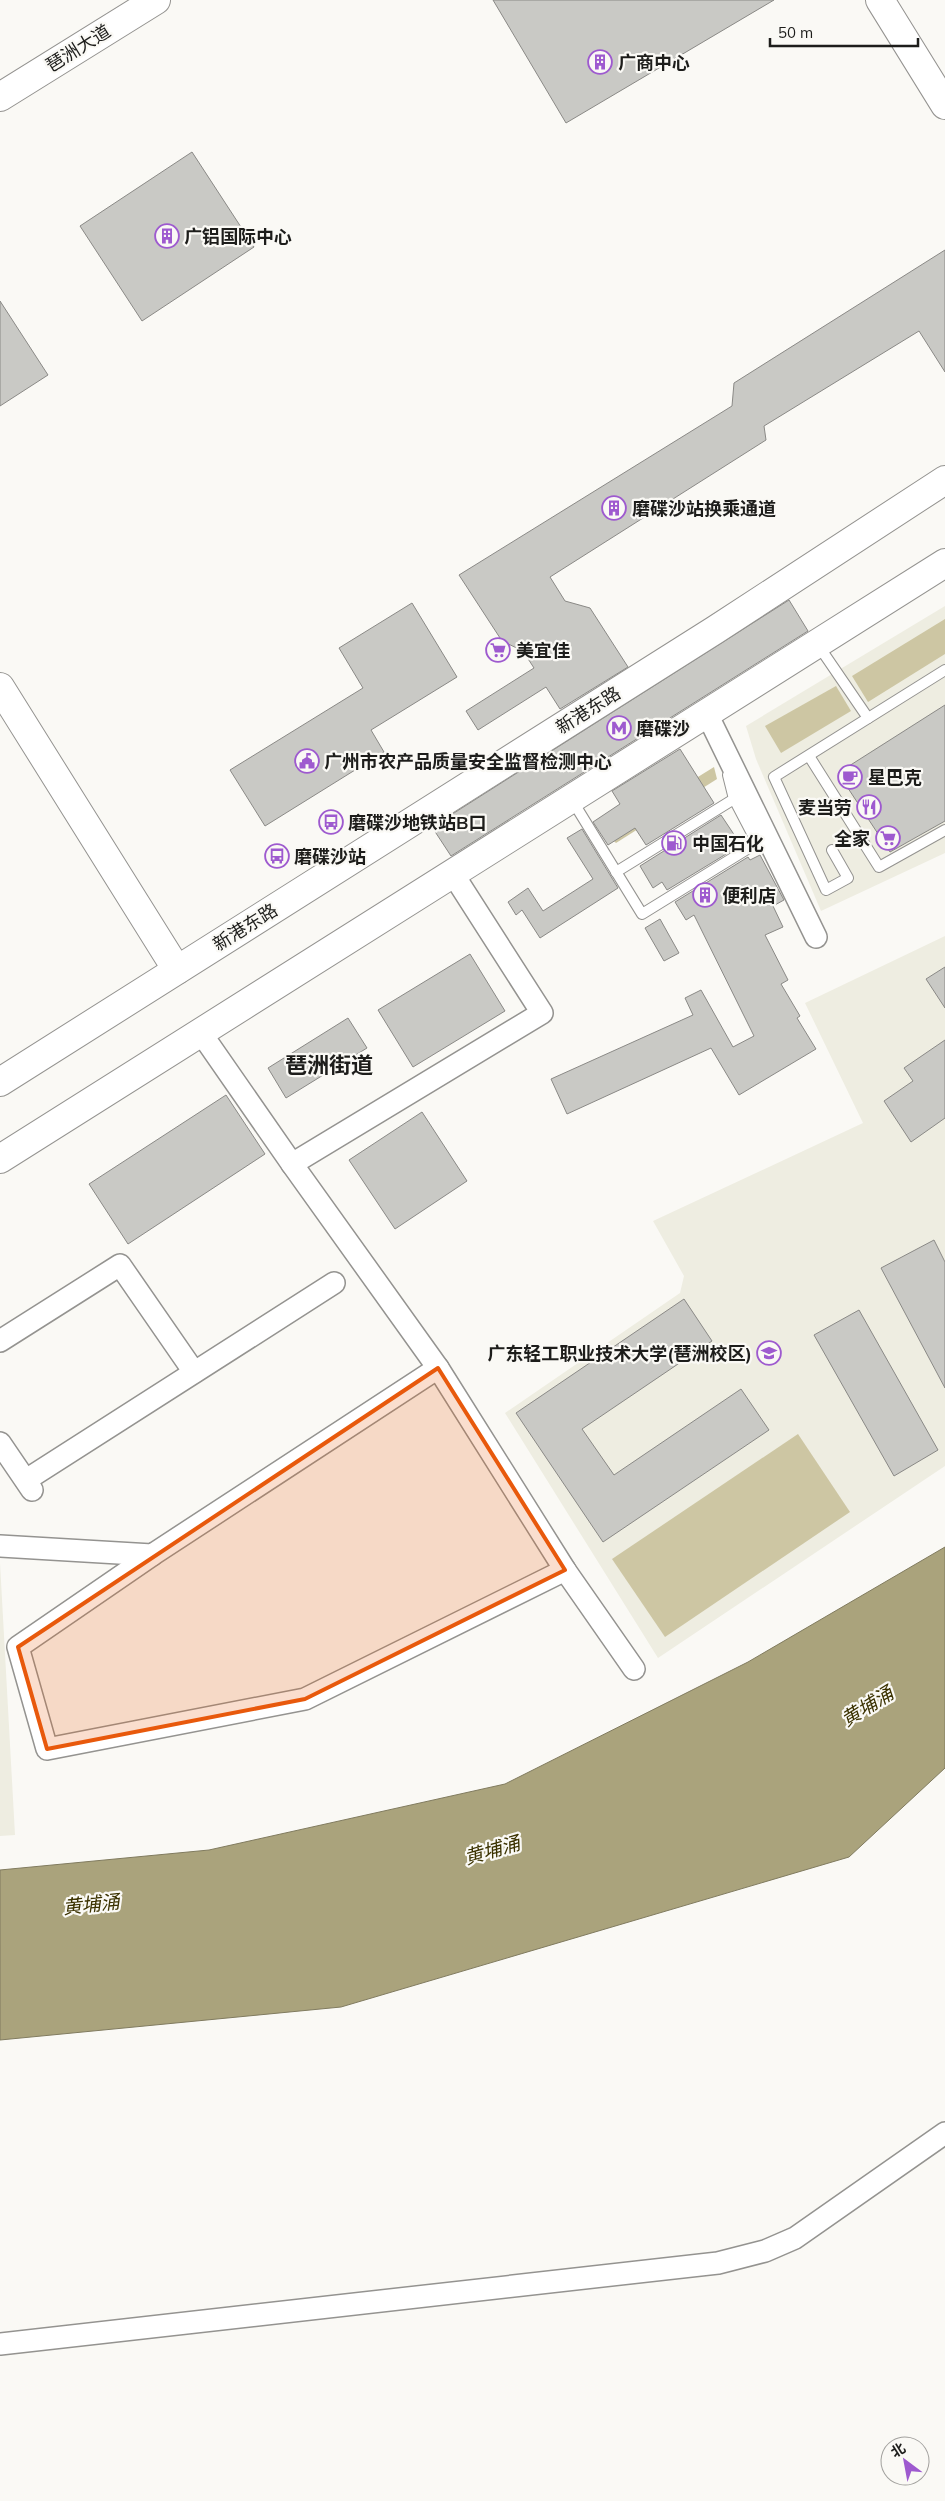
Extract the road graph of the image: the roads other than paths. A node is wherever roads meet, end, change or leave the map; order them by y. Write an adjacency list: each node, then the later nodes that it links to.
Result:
1 (156, 0): 3 (main road, 琶洲大道)
2 (880, 0): 4 (main road)
3 (0, 97)
4 (945, 105)
5 (945, 480): 20 (main road, 新港东路)
6 (945, 563): 7 (main road)
7 (818, 644): 10 (lane); 11 (main road)
8 (945, 670): 10 (lane)
9 (0, 687): 20 (main road)
10 (868, 718): 12 (lane)
11 (711, 724): 13 (main road); 14 (lane); 19 (street)
12 (809, 756): 15 (lane); 16 (lane)
13 (572, 799): 17 (lane); 18 (main road)
14 (734, 799): 17 (lane); 17 (lane)
15 (945, 830)
16 (832, 850)
17 (616, 872)
18 (453, 874): 21 (main road); 24 (street)
19 (816, 937)
20 (177, 970): 22 (main road, 新港东路)
21 (201, 1033): 23 (main road); 24 (street)
22 (0, 1082)
23 (0, 1159)
24 (292, 1164): 27 (street)
25 (334, 1282): 28 (street)
26 (0, 1341): 28 (street)
27 (438, 1368): 31 (street); 32 (street)
28 (194, 1372): 29 (street)
29 (0, 1443)
30 (0, 1546): 31 (street)
31 (152, 1555): 32 (street)
32 (565, 1570): 33 (street)
33 (634, 1669)
34 (945, 2134): 35 (street)
35 (0, 2344)

